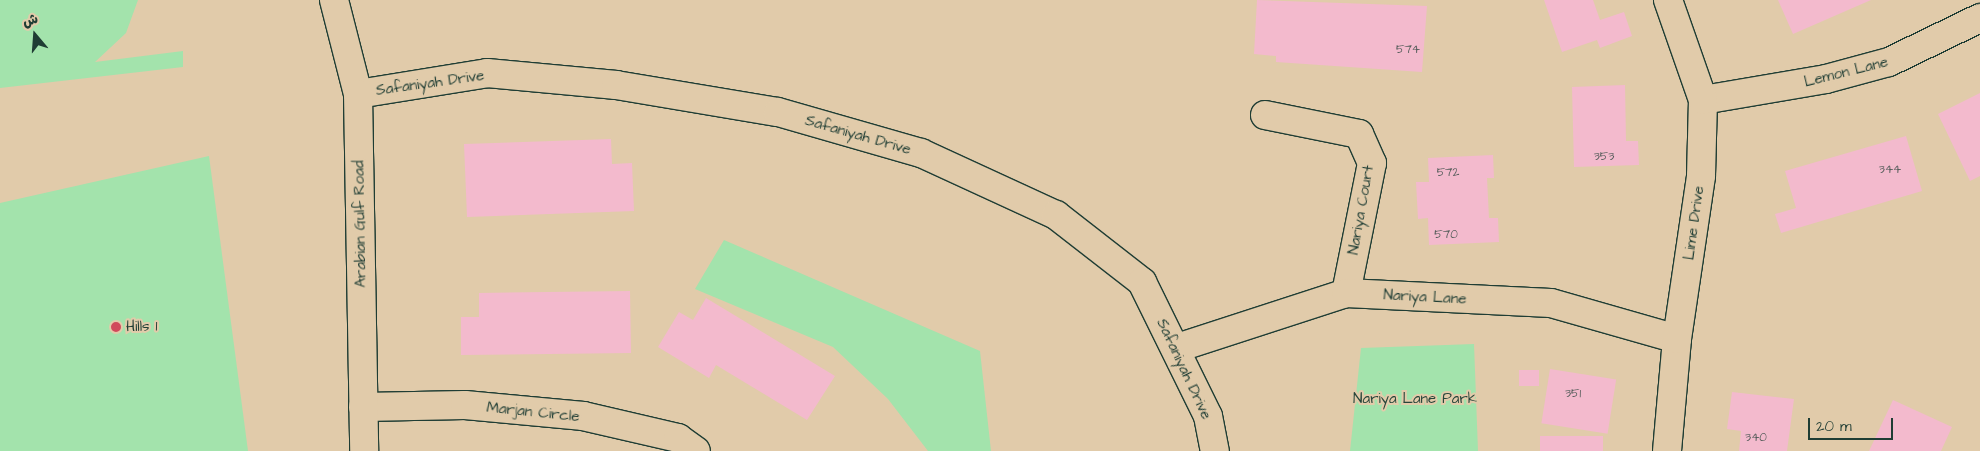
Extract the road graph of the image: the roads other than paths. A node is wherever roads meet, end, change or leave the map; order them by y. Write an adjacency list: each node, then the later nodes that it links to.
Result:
1 (334, 0): 4 (street, Arabian Gulf Road)
2 (1668, 0): 5 (street, Lime Drive)
3 (1980, 18): 5 (street, Lemon Lane)
4 (358, 94): 9 (street, Safaniyah Drive); 10 (street, Arabian Gulf Road)
5 (1703, 100): 8 (street, Lime Drive)
6 (1265, 115): 7 (street, Nariya Court)
7 (1346, 293): 8 (street, Nariya Lane); 9 (street, Nariya Lane)
8 (1677, 340): 14 (street, Lime Drive)
9 (1177, 348): 13 (street, Safaniyah Drive)
10 (363, 407): 11 (street, Arabian Gulf Road); 12 (street, Marjan Circle)
11 (364, 451)
12 (696, 451)
13 (1215, 451)
14 (1667, 451)

